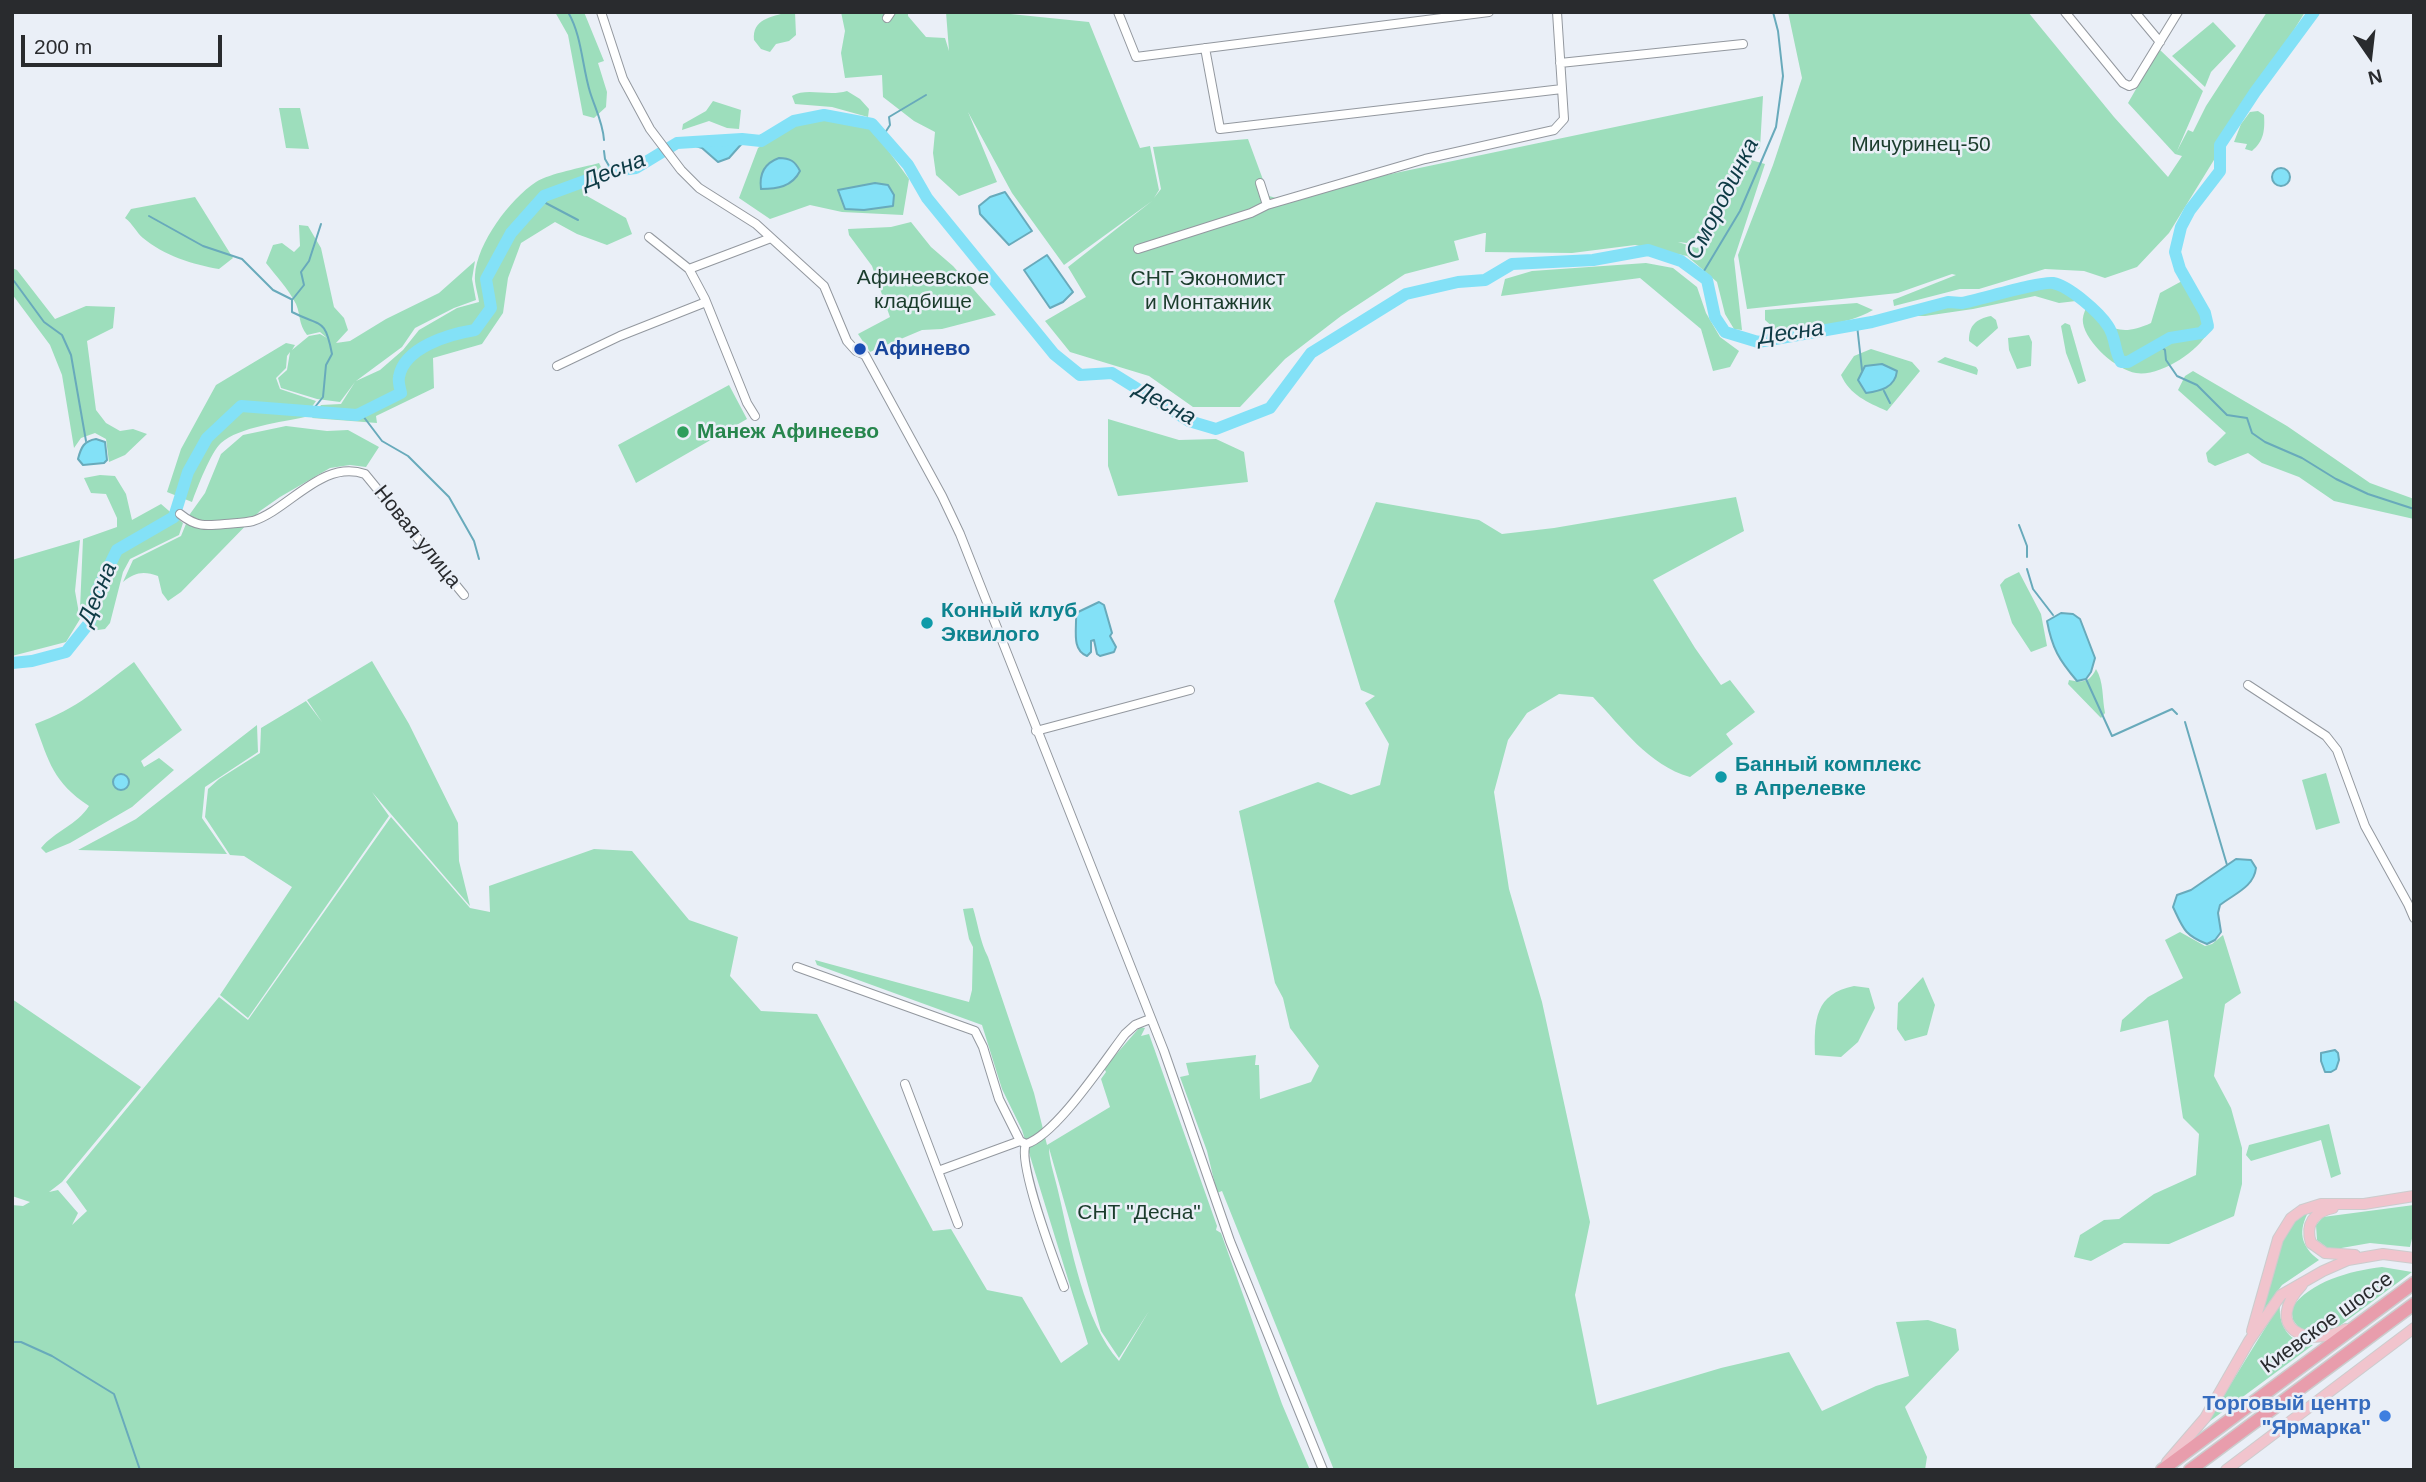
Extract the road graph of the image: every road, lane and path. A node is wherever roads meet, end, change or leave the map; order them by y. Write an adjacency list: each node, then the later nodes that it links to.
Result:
1 (601, 12): 16 (street)
2 (1118, 12): 10 (street)
3 (1489, 12): 10 (street)
4 (1557, 12): 11 (street)
5 (2065, 12): 8 (street)
6 (2136, 12): 8 (street)
7 (2178, 12): 8 (street)
8 (2160, 42)
9 (1743, 44): 11 (street)
10 (1205, 48): 12 (street)
11 (1560, 63): 12 (street)
12 (1562, 89): 14 (street)
13 (1260, 183): 14 (street)
14 (1266, 205): 17 (street)
15 (649, 237): 18 (street)
16 (771, 237): 18 (street); 26 (street)
17 (1138, 249)
18 (689, 269): 19 (street)
19 (706, 302): 20 (street); 21 (street)
20 (557, 366)
21 (755, 416)
22 (180, 514): 23 (street, Новая улица)
23 (464, 595)
24 (2248, 685): 27 (street)
25 (1190, 690): 26 (street)
26 (1036, 731): 29 (street)
27 (2414, 918)
28 (797, 967): 31 (street)
29 (1150, 1019): 31 (street); 47 (street)
30 (905, 1084): 32 (street)
31 (1023, 1142): 32 (street); 40 (street)
32 (938, 1171): 35 (street)
33 (2414, 1196): 34 (main road)
34 (2346, 1205): 36 (main road); 46 (main road)
35 (958, 1224)
36 (2362, 1256): 37 (main road); 38 (main road)
37 (2414, 1258)
38 (2309, 1278): 42 (main road); 46 (main road)
39 (2414, 1283): 42 (highway, Киевское шоссе)
40 (1063, 1287)
41 (2414, 1304): 49 (highway, Киевское шоссе)
42 (2362, 1321): 48 (highway, Киевское шоссе)
43 (2414, 1328): 45 (main road)
44 (2414, 1336): 45 (main road)
45 (2399, 1339): 50 (main road)
46 (2249, 1341): 48 (main road)
47 (1323, 1470)
48 (2161, 1470)
49 (2189, 1470)
50 (2226, 1470)

